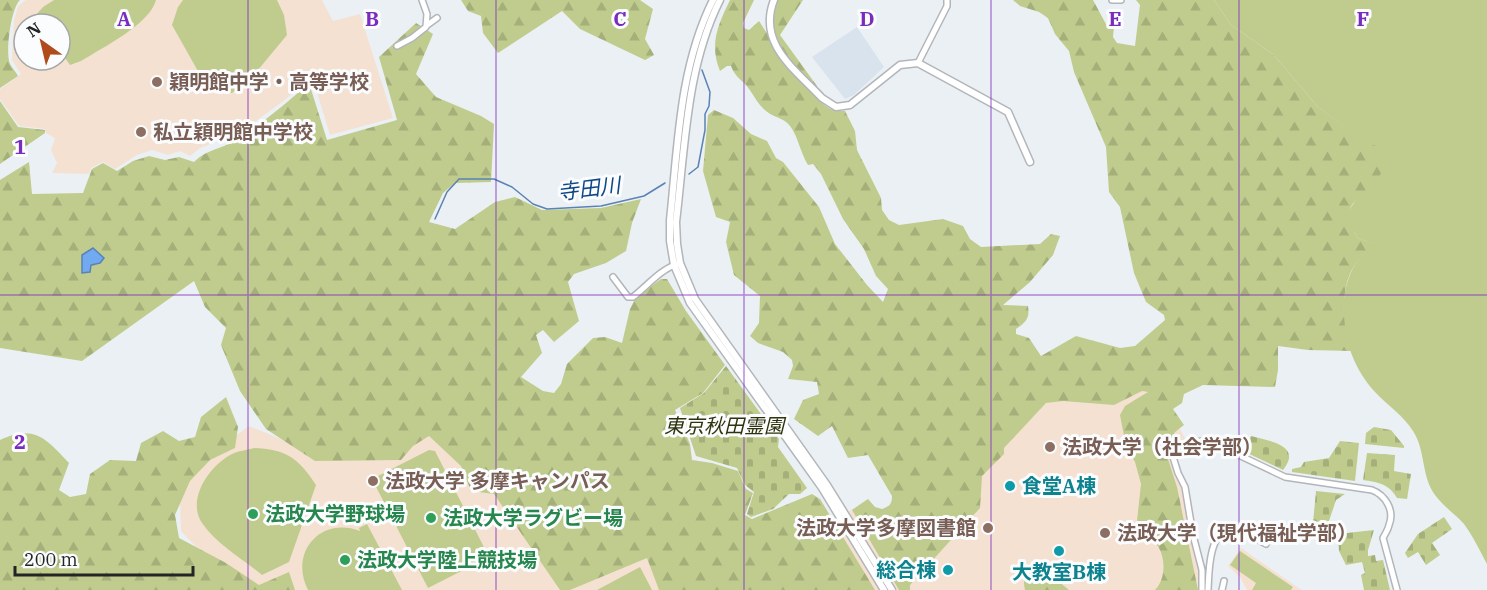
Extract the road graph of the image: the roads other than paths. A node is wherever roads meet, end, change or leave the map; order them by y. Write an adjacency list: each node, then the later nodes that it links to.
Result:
1 (422, 0): 9 (street)
2 (713, 0): 13 (street)
3 (720, 0): 13 (street)
4 (774, 0): 11 (street)
5 (947, 0): 11 (street)
6 (1112, 0): 7 (street)
7 (1121, 0)
8 (437, 18): 9 (street)
9 (426, 27): 10 (street)
10 (397, 46)
11 (918, 63): 12 (street)
12 (1030, 162)
13 (677, 264): 14 (street); 16 (street)
14 (613, 277)
15 (1266, 544): 18 (street)
16 (883, 581): 19 (street); 20 (street)
17 (1224, 581): 21 (street)
18 (1205, 588): 22 (street)
19 (884, 590)
20 (892, 590)
21 (1222, 590)
22 (1397, 590)

